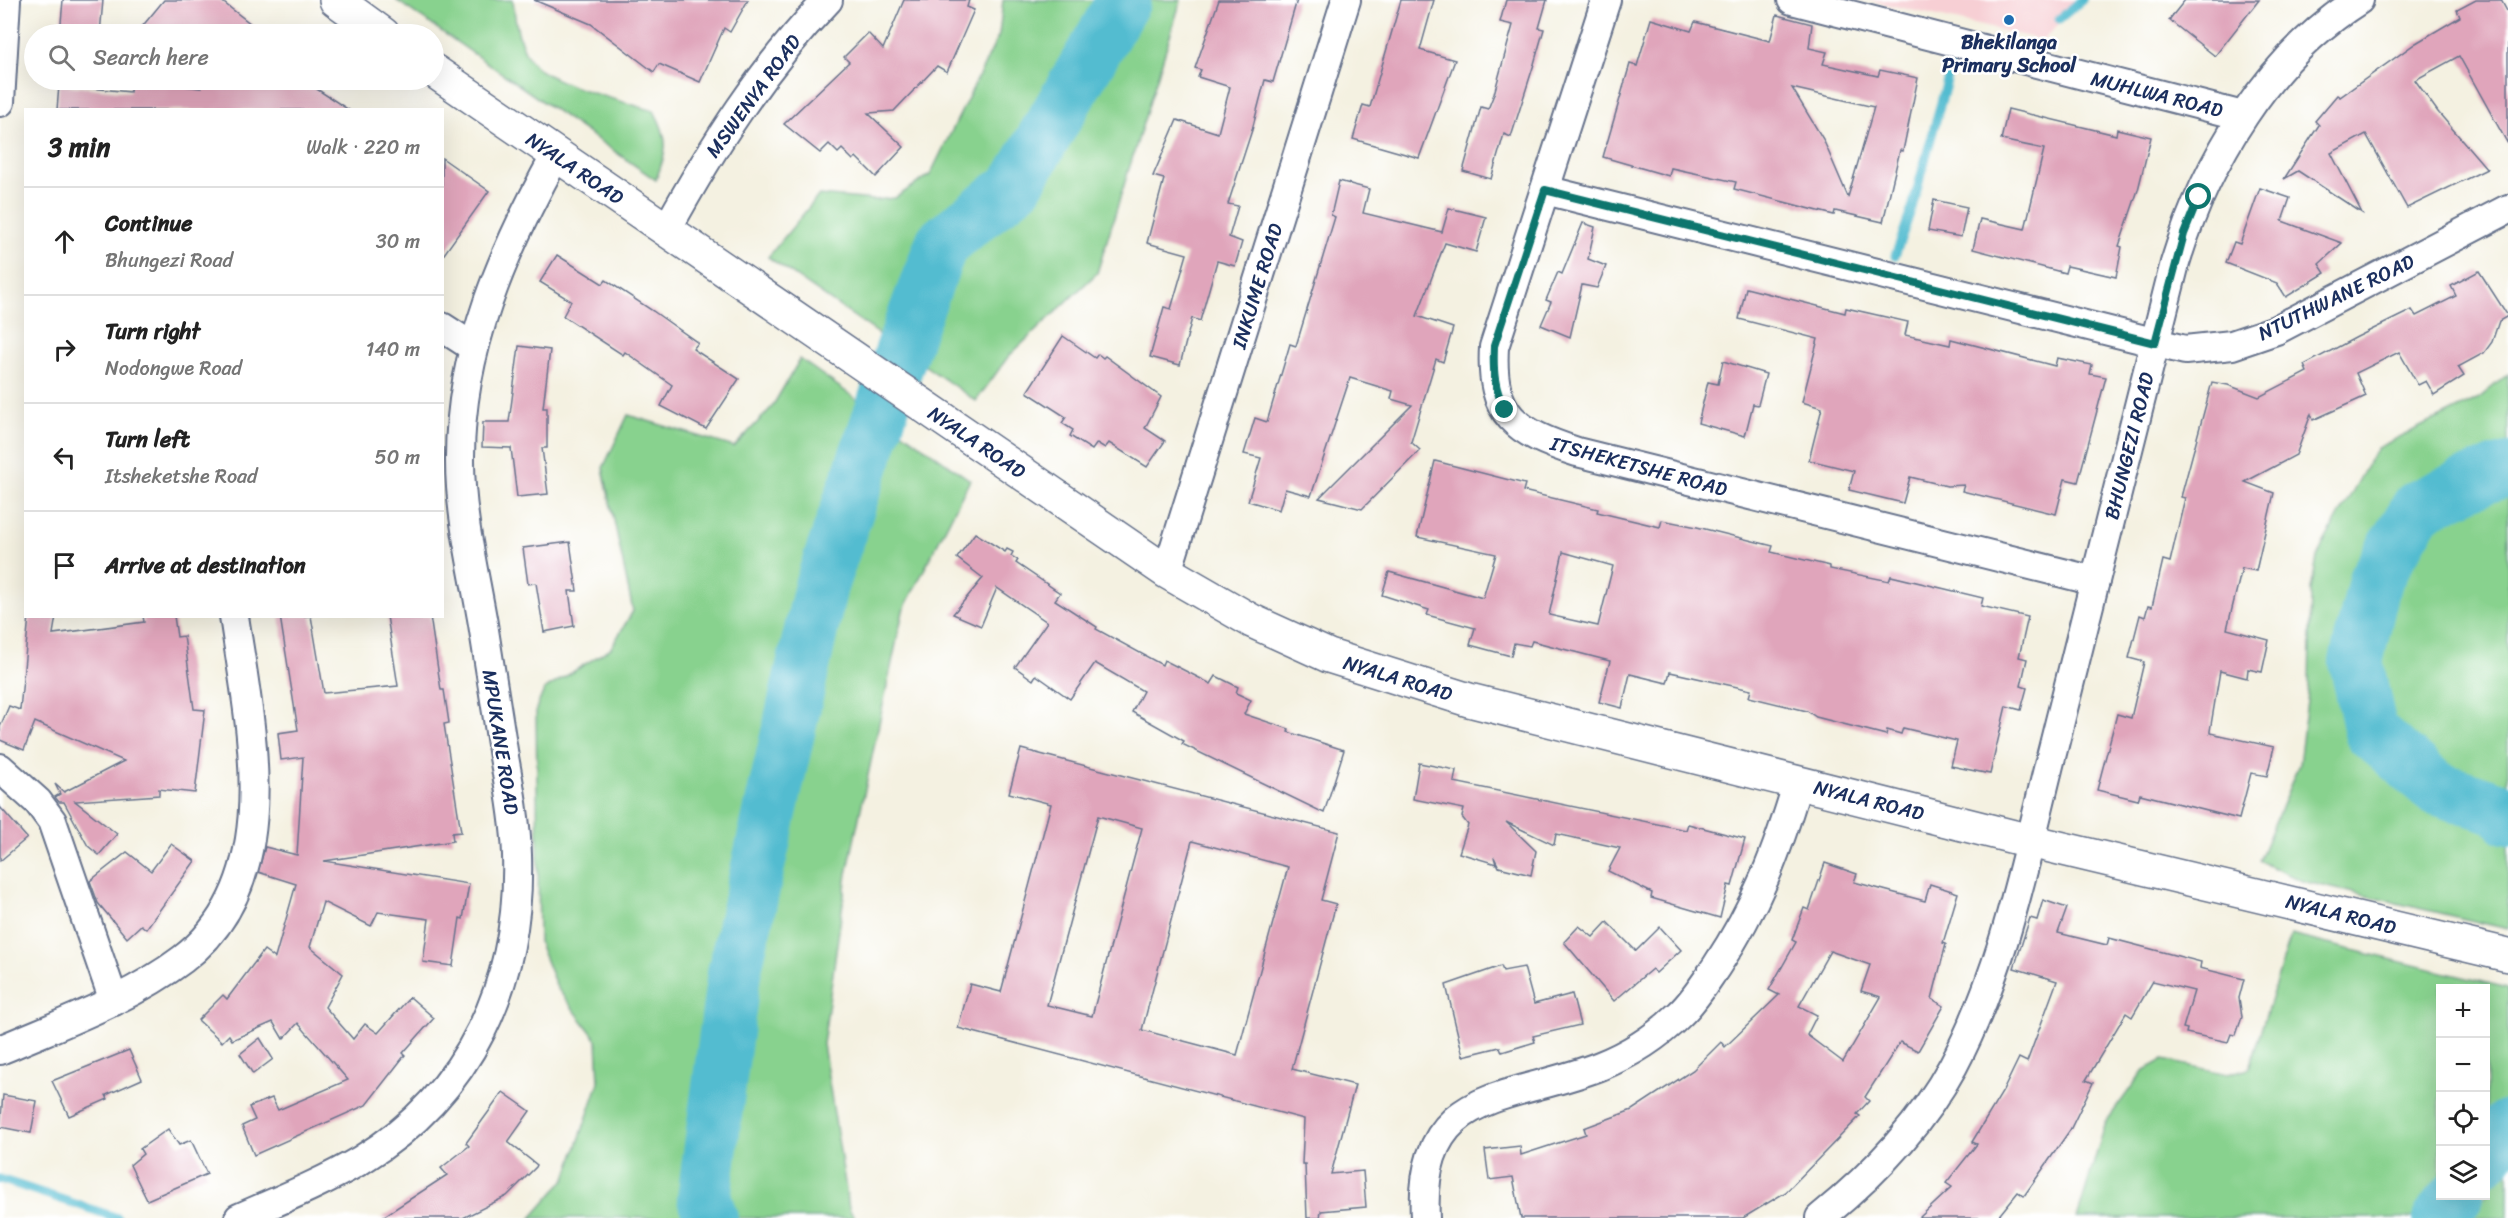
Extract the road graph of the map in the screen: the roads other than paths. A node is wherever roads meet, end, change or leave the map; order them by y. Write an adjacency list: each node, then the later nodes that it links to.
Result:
1 (6, 0): 10 (street)
2 (336, 0): 8 (street)
3 (828, 0): 15 (street, MSWENYA ROAD)
4 (1346, 0): 19 (street, INKUME ROAD)
5 (1606, 0): 13 (street, ITSHEKETSHE ROAD)
6 (1792, 0): 11 (street, MUHLWA ROAD)
7 (2359, 0): 11 (street, BHUNGEZI ROAD)
8 (370, 24)
9 (444, 78): 12 (street, NYALA ROAD)
10 (0, 102)
11 (2243, 116): 17 (street, BHUNGEZI ROAD)
12 (556, 155): 15 (street, NYALA ROAD); 18 (street, MPUKANE ROAD)
13 (1545, 190): 17 (street, NTUTHWANE ROAD); 20 (street, ITSHEKETSHE ROAD)
14 (2508, 209): 17 (street, NTUTHWANE ROAD)
15 (667, 229): 19 (street, NYALA ROAD)
16 (444, 328): 18 (street)
17 (2155, 343): 20 (street, BHUNGEZI ROAD)
18 (472, 347): 28 (street, MPUKANE ROAD)
19 (1167, 572): 23 (street, NYALA ROAD)
20 (2095, 582): 24 (street, BHUNGEZI ROAD)
21 (234, 618): 26 (street)
22 (0, 768): 26 (street)
23 (1798, 782): 24 (street, NYALA ROAD); 29 (street)
24 (2030, 841): 25 (street, NYALA ROAD); 30 (street, BHUNGEZI ROAD)
25 (2508, 955)
26 (114, 1000): 27 (street)
27 (0, 1050)
28 (239, 1218)
29 (1425, 1218)
30 (1820, 1218)

